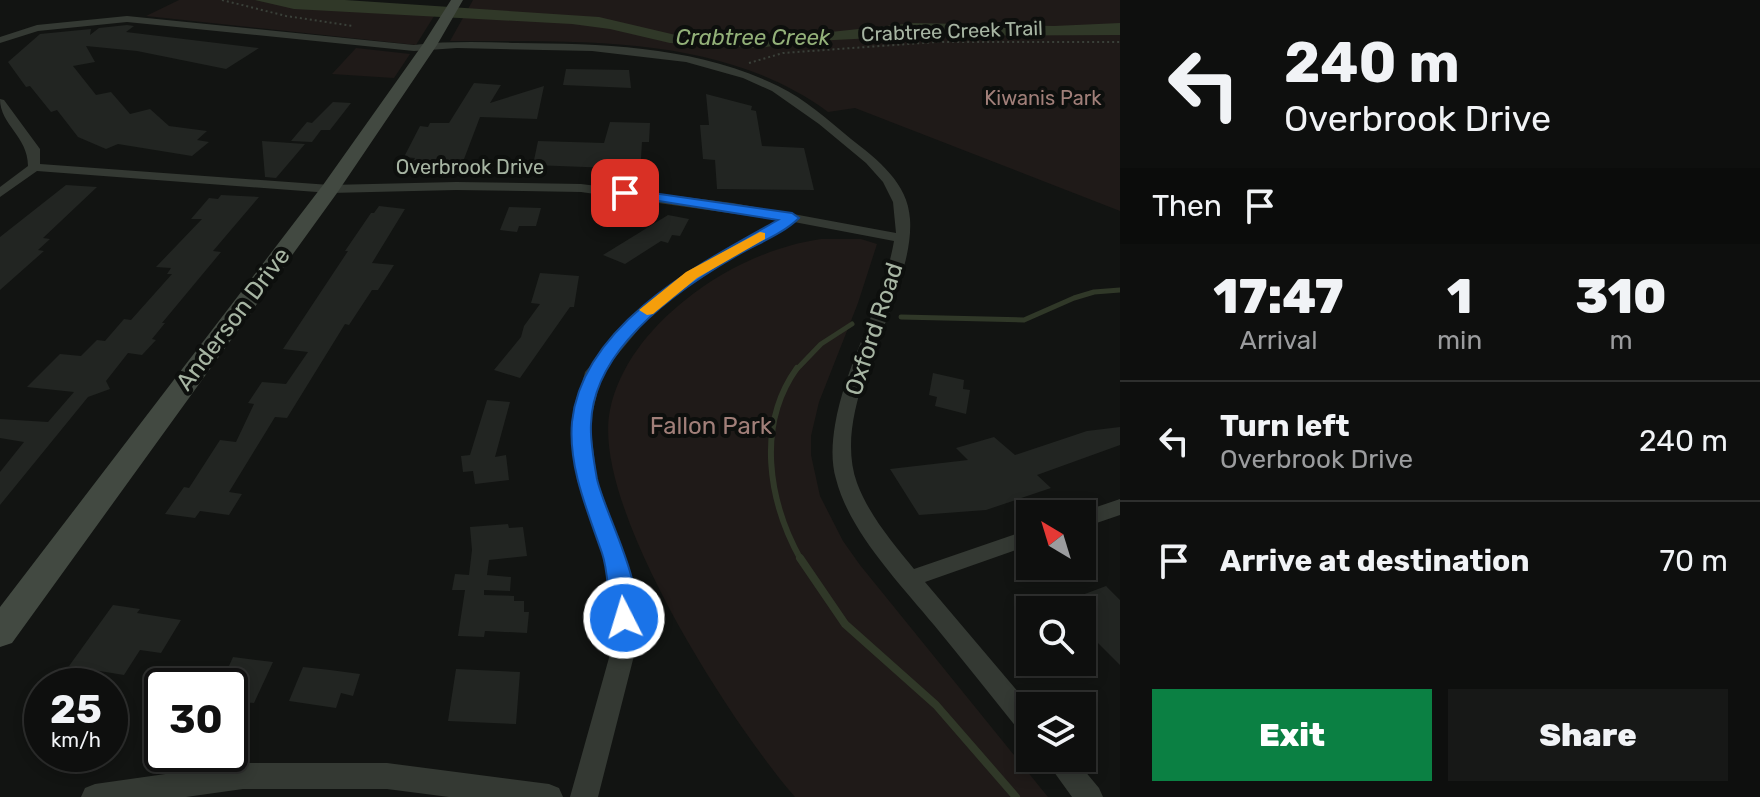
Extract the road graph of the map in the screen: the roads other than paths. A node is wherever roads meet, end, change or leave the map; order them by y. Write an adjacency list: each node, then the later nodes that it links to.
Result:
1 (457, 1): 3 (street, Anderson Drive)
2 (0, 40): 3 (street, Oxford Road)
3 (430, 45): 6 (street, Anderson Drive); 9 (street, Oxford Road)
4 (0, 102): 5 (street)
5 (34, 167): 6 (street, Overbrook Drive); 7 (street)
6 (330, 189): 8 (street, Overbrook Drive); 14 (street, Anderson Drive)
7 (0, 193)
8 (792, 218): 9 (street, Overbrook Drive); 19 (street)
9 (902, 238): 13 (street, Oxford Road)
10 (1120, 507): 11 (street)
11 (1096, 515)
12 (1016, 542): 13 (street)
13 (909, 579): 15 (street, Oxford Road)
14 (0, 633)
15 (1016, 708)
16 (1068, 772): 20 (street)
17 (95, 797): 18 (street)
18 (549, 797)
19 (584, 797)
20 (1089, 797)

